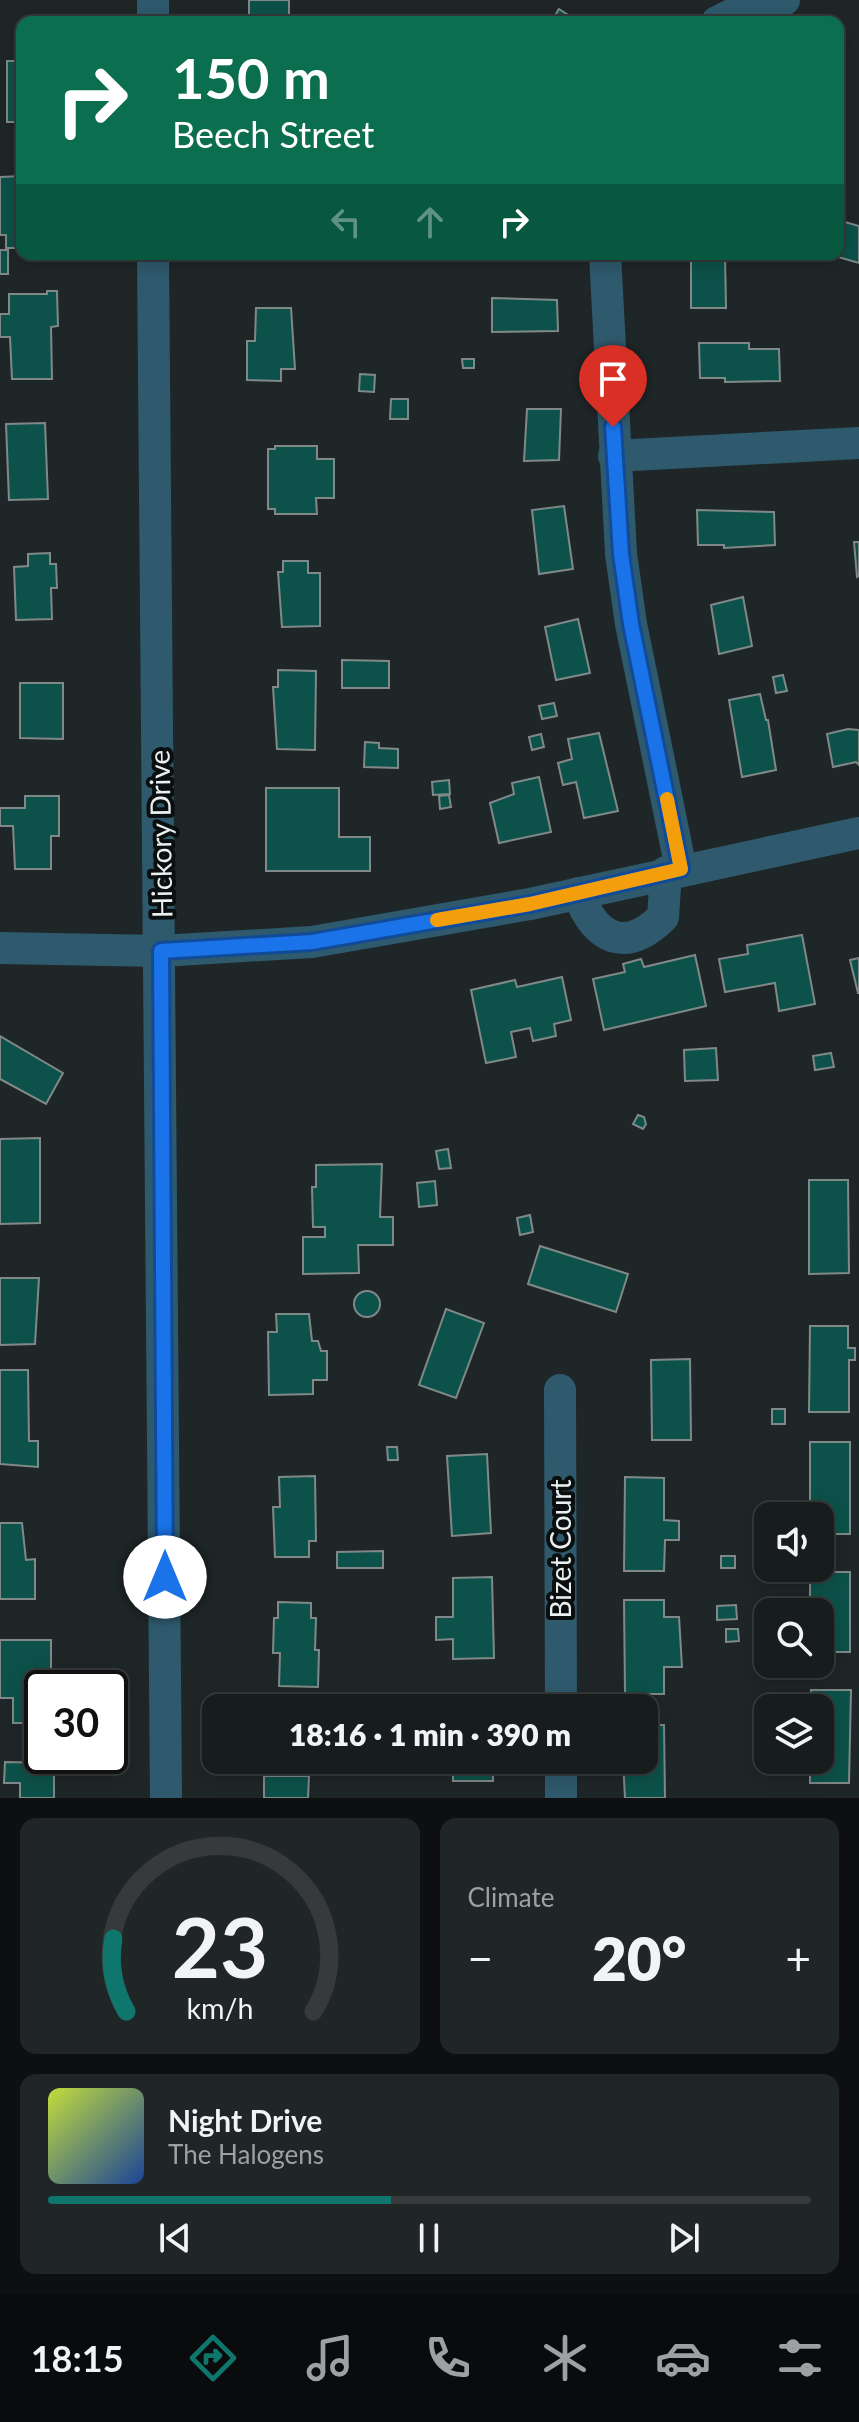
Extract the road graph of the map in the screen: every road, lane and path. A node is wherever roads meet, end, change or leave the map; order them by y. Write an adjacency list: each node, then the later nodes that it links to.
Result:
1 (784, 0): 2 (street)
2 (729, 16)
3 (153, 260): 11 (street, Hickory Drive)
4 (605, 260): 6 (street)
5 (859, 443): 6 (street)
6 (614, 456): 8 (street)
7 (859, 833): 8 (street)
8 (673, 871): 9 (street); 9 (street)
9 (578, 893): 11 (street)
10 (0, 948): 11 (street)
11 (161, 951): 15 (street, Hickory Drive)
12 (560, 1390): 13 (street, Bizet Court)
13 (561, 1694)
14 (561, 1774): 16 (street)
15 (166, 1798)
16 (561, 1798)

